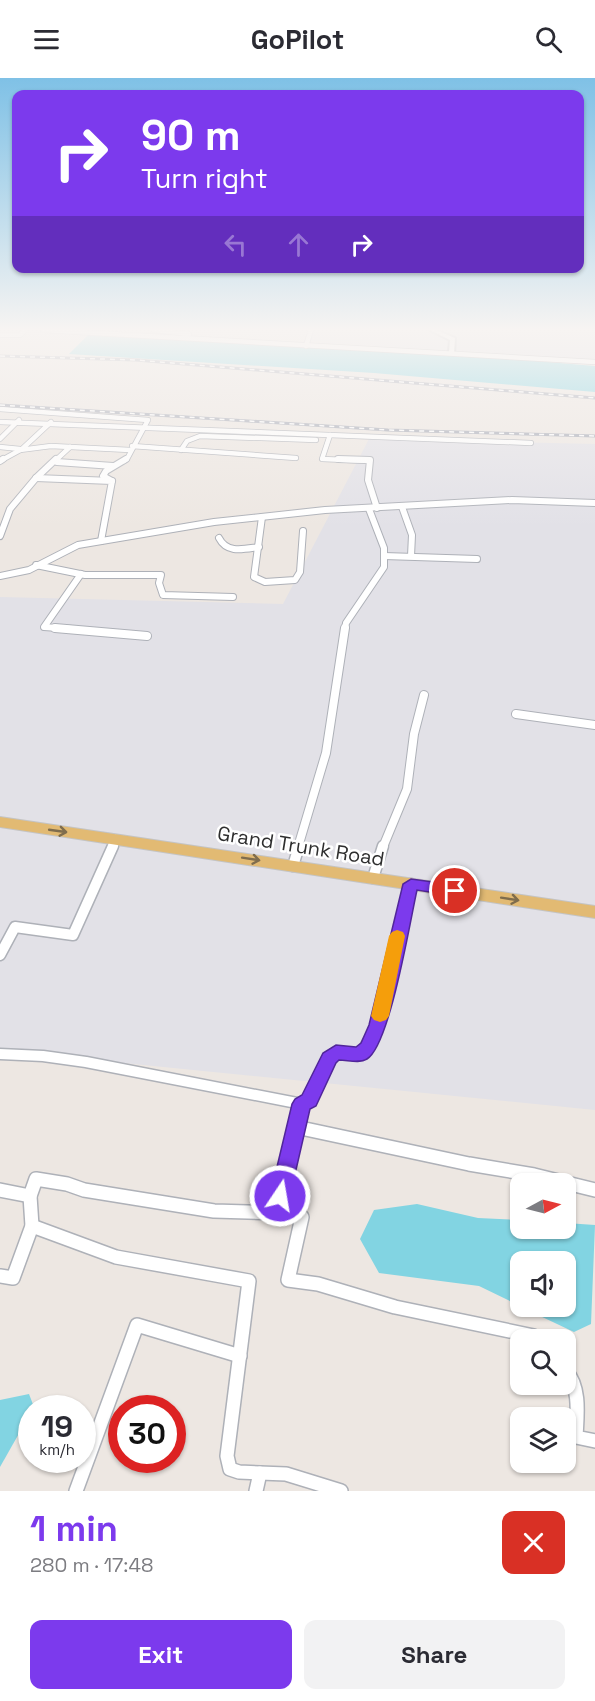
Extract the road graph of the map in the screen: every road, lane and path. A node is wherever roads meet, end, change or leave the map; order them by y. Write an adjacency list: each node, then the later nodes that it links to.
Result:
1 (3, 410): 2 (street); 4 (street)
2 (27, 411): 3 (street); 6 (street)
3 (61, 414): 7 (street); 8 (street)
4 (0, 415)
5 (0, 422): 6 (street)
6 (16, 423): 7 (street); 10 (street)
7 (49, 424): 8 (street); 16 (street)
8 (143, 428): 9 (street); 15 (street)
9 (329, 438): 11 (street); 12 (street); 27 (street)
10 (0, 439)
11 (271, 439): 17 (street); 18 (street)
12 (531, 443)
13 (0, 447): 16 (street)
14 (70, 447): 15 (street); 16 (street); 21 (street)
15 (131, 448): 17 (street); 22 (street)
16 (21, 450): 20 (street)
17 (181, 450): 18 (street)
18 (260, 457): 19 (street)
19 (296, 458)
20 (0, 461)
21 (57, 462): 22 (street); 23 (street)
22 (113, 466): 24 (street)
23 (36, 478): 24 (street); 30 (street)
24 (112, 481): 32 (street)
25 (595, 503): 26 (street)
26 (402, 507): 27 (street); 35 (street)
27 (373, 509): 28 (street); 34 (street)
28 (262, 517): 32 (street); 33 (street)
29 (303, 531): 33 (street)
30 (1, 534)
31 (219, 538): 33 (street)
32 (101, 541): 37 (street)
33 (259, 547)
34 (384, 556): 35 (street); 47 (street)
35 (411, 556): 36 (street)
36 (477, 559)
37 (36, 566): 38 (street); 39 (street)
38 (81, 574): 40 (street); 41 (street)
39 (0, 576)
40 (233, 597)
41 (147, 636)
42 (424, 695): 48 (street)
43 (516, 714): 44 (street)
44 (595, 725)
45 (0, 822): 46 (main road, Grand Trunk Road, one-way to 46)
46 (116, 839): 47 (main road, Grand Trunk Road, one-way to 47); 51 (street)
47 (293, 866): 48 (main road, Grand Trunk Road)
48 (373, 878): 49 (main road, Grand Trunk Road)
49 (411, 884): 50 (main road, Grand Trunk Road, one-way to 50); 53 (street)
50 (595, 912)
51 (0, 955)
52 (0, 1054): 53 (street)
53 (302, 1104): 54 (street)
54 (296, 1127): 56 (street); 58 (street)
55 (0, 1190): 57 (street)
56 (595, 1190)
57 (30, 1196): 58 (street); 59 (street)
58 (276, 1213): 61 (street)
59 (32, 1226): 60 (street); 62 (street)
60 (0, 1276)
61 (510, 1331)
62 (240, 1356): 65 (street); 66 (street)
63 (575, 1395): 64 (street)
64 (595, 1441)
65 (260, 1473): 67 (street); 68 (street)
66 (76, 1491)
67 (256, 1491)
68 (341, 1491)

